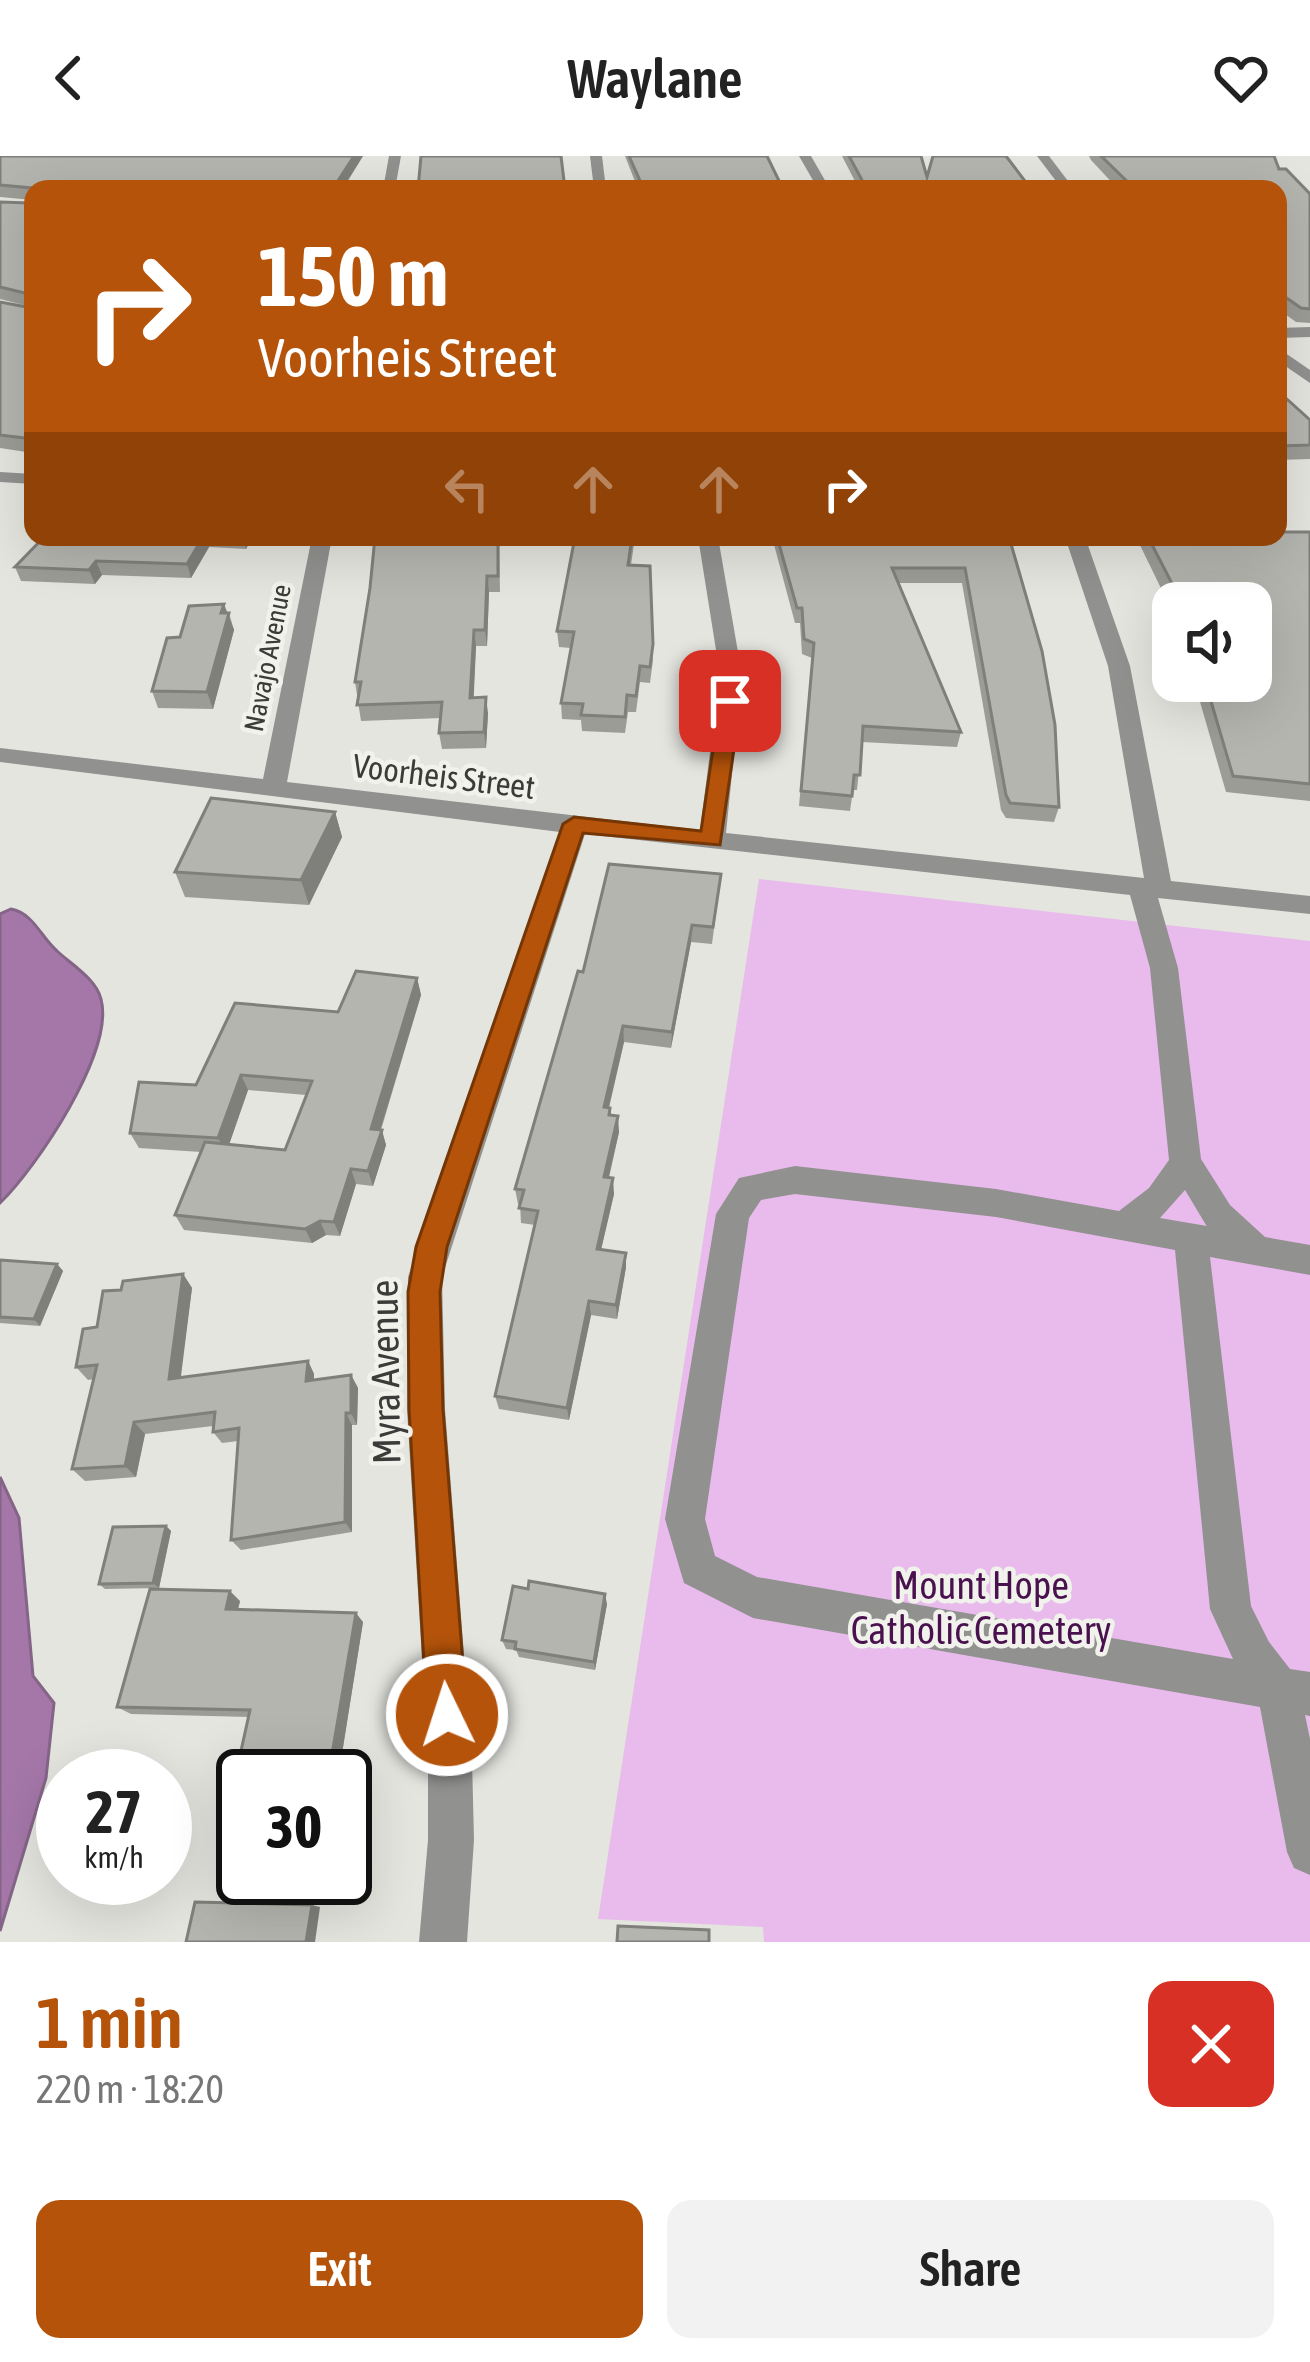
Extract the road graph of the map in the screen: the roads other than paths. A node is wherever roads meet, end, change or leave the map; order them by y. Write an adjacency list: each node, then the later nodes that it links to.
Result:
1 (1043, 156): 2 (street)
2 (1061, 180)
3 (320, 546): 7 (street, Navajo Avenue)
4 (710, 546): 9 (street)
5 (1079, 546): 10 (street)
6 (0, 754): 7 (street, Voorheis Street)
7 (273, 790): 8 (street, Voorheis Street)
8 (574, 824): 9 (street, Voorheis Street); 19 (street, Myra Avenue)
9 (712, 840): 10 (street, Voorheis Street)
10 (1150, 888): 11 (street, Voorheis Street); 12 (street)
11 (1310, 905)
12 (1185, 1162): 13 (street); 15 (street)
13 (1121, 1228): 14 (street); 17 (street)
14 (1191, 1241): 15 (street); 17 (street)
15 (1260, 1254): 16 (street)
16 (1310, 1260)
17 (1294, 1691): 18 (street)
18 (1310, 1852)
19 (442, 1942)

